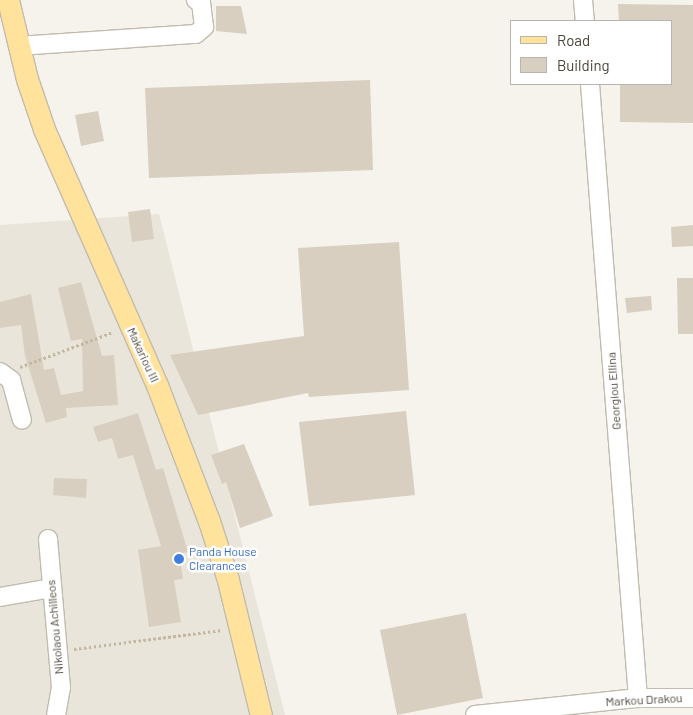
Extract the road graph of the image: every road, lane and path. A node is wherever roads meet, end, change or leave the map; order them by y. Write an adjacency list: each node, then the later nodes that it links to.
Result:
1 (8, 0): 5 (main road, Makariou III)
2 (196, 0): 5 (street)
3 (583, 0): 4 (street)
4 (585, 20)
5 (18, 46): 7 (main road, Makariou III)
6 (590, 85): 15 (street, Georgiou Ellina)
7 (130, 326): 8 (path); 13 (main road, Makariou III)
8 (2, 373): 9 (street)
9 (22, 420)
10 (48, 539): 11 (street, Nikolaou Achilleos)
11 (52, 588): 12 (street); 14 (street, Nikolaou Achilleos)
12 (0, 596)
13 (241, 628): 14 (path); 18 (main road, Makariou III)
14 (58, 651): 17 (street, Nikolaou Achilleos)
15 (638, 698): 16 (street, Markou Drakou); 19 (street, Markou Drakou)
16 (693, 698)
17 (56, 715)
18 (261, 715)
19 (475, 715)

